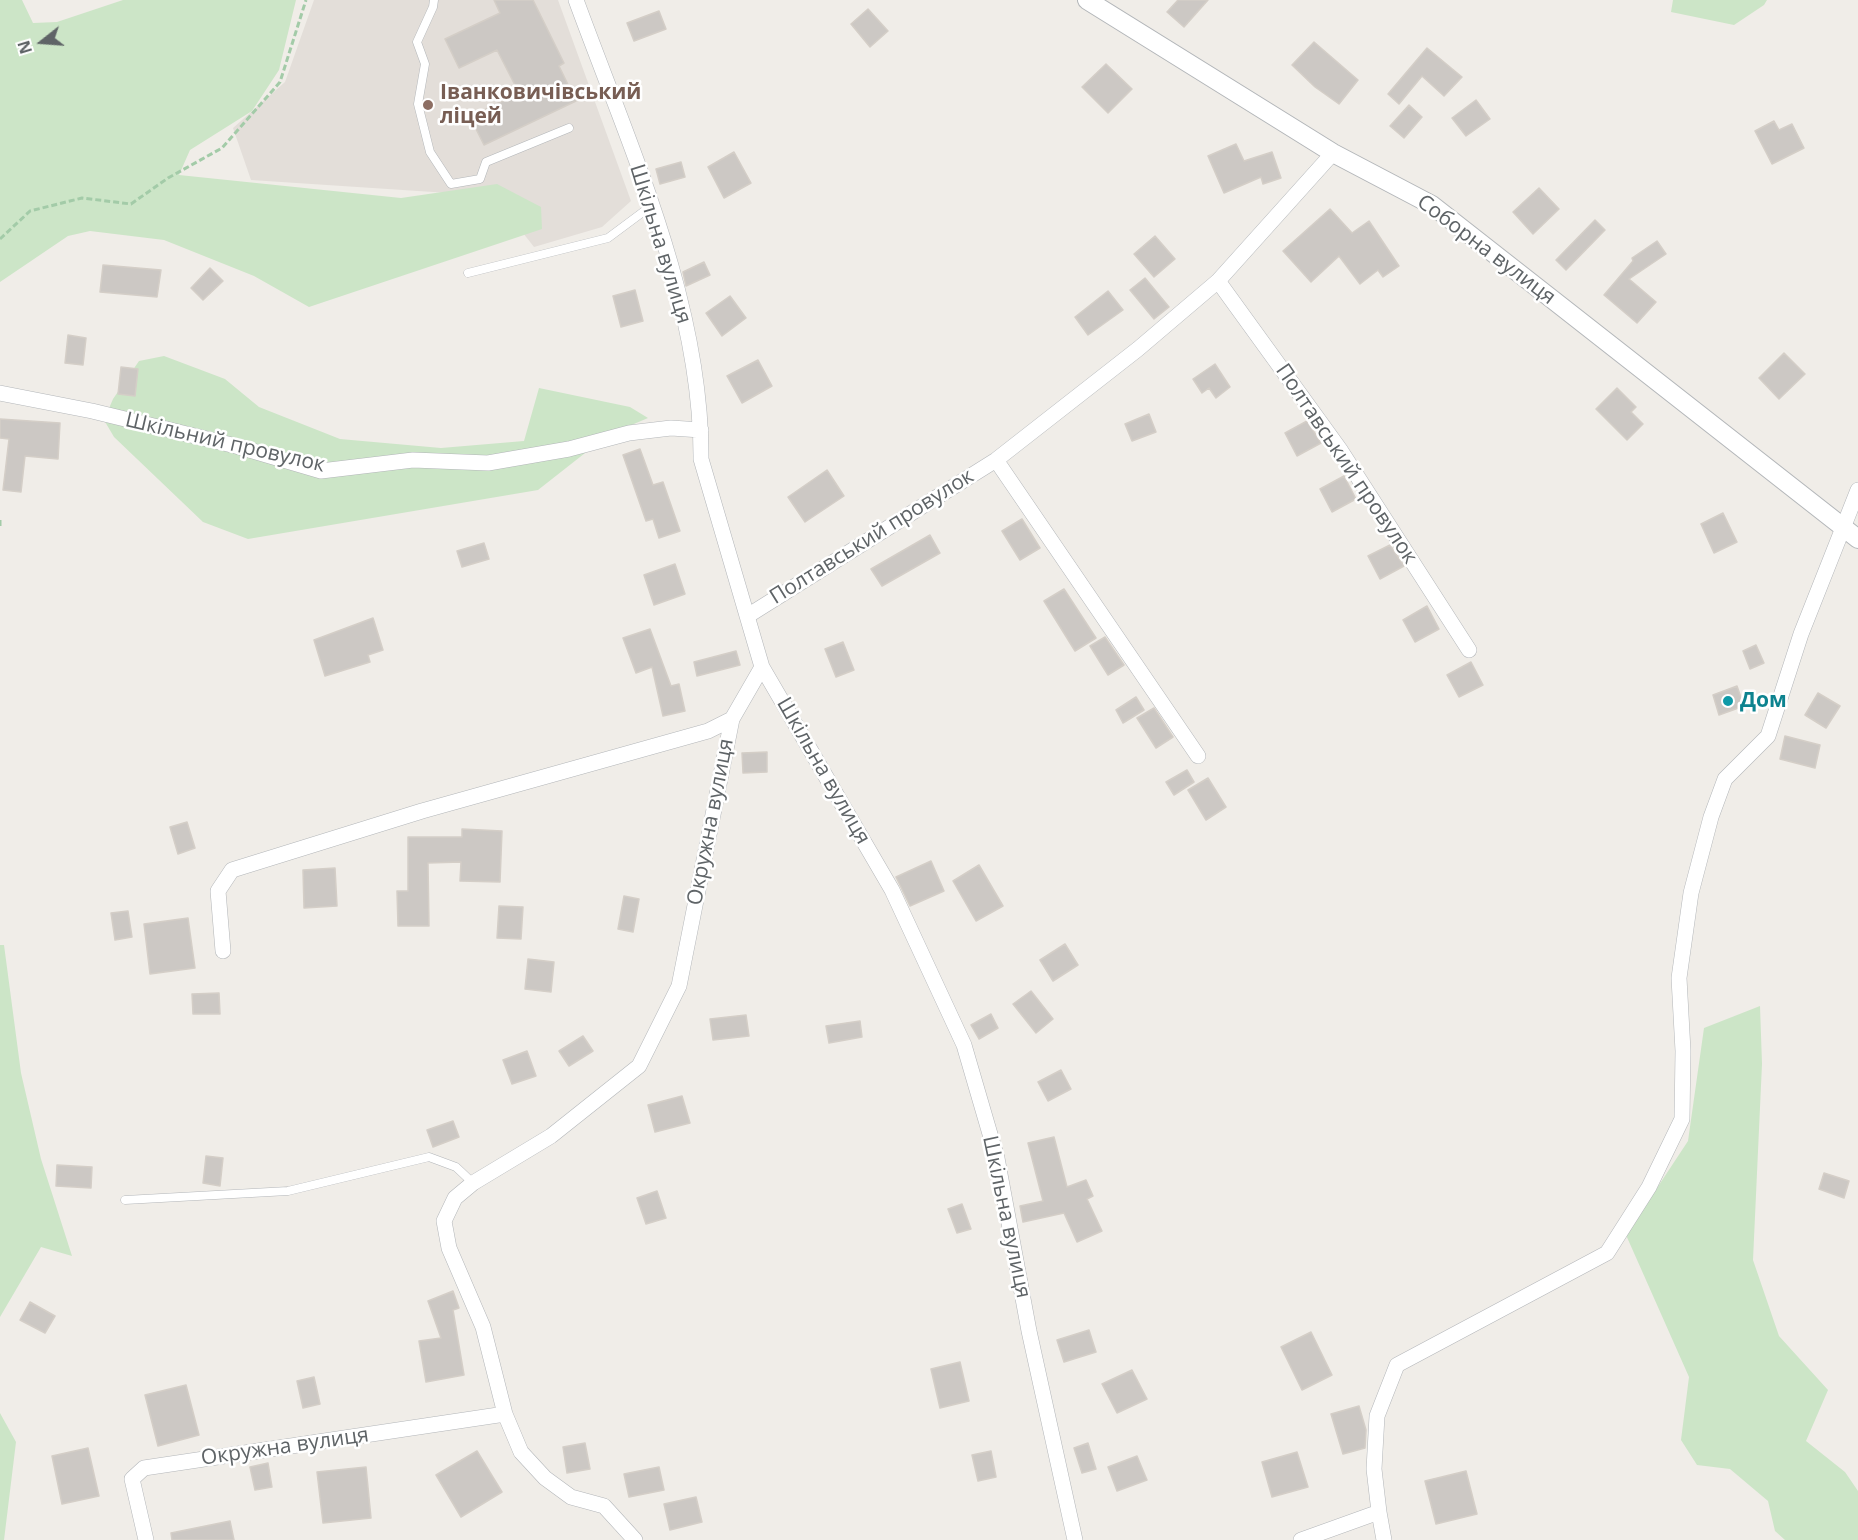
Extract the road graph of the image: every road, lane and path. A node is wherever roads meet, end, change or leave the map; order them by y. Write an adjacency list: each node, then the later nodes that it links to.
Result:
1 (306, 0): 8 (path)
2 (434, 0): 5 (lane)
3 (576, 0): 7 (street, Шкільна вулиця)
4 (1087, 0): 6 (street, Соборна вулиця)
5 (570, 128)
6 (1333, 153): 10 (street, Полтавський провулок); 17 (street, Соборна вулиця)
7 (651, 206): 9 (lane); 12 (street, Шкільна вулиця)
8 (0, 239)
9 (468, 273)
10 (1218, 281): 13 (street, Полтавський провулок); 20 (street, Полтавський провулок)
11 (0, 393): 12 (street, Шкільний провулок)
12 (701, 430): 19 (street, Шкільна вулиця)
13 (996, 460): 19 (street, Полтавський провулок); 23 (street, Полтавський провулок)
14 (1858, 490): 17 (street)
15 (0, 520): 16 (path)
16 (0, 526)
17 (1844, 526): 18 (street, Соборна вулиця); 28 (street)
18 (1858, 539)
19 (749, 615): 21 (street, Шкільна вулиця)
20 (1469, 650)
21 (762, 667): 22 (street); 31 (street, Шкільна вулиця)
22 (732, 719): 24 (street, Окружна вулиця); 25 (street, Окружна вулиця)
23 (1197, 756)
24 (223, 951)
25 (473, 1183): 26 (lane); 27 (street, Окружна вулиця)
26 (125, 1200)
27 (505, 1414): 29 (street, Окружна вулиця); 30 (street, Окружна вулиця)
28 (1379, 1512): 32 (street); 33 (street)
29 (146, 1540)
30 (635, 1540)
31 (1075, 1540)
32 (1301, 1540)
33 (1384, 1540)

